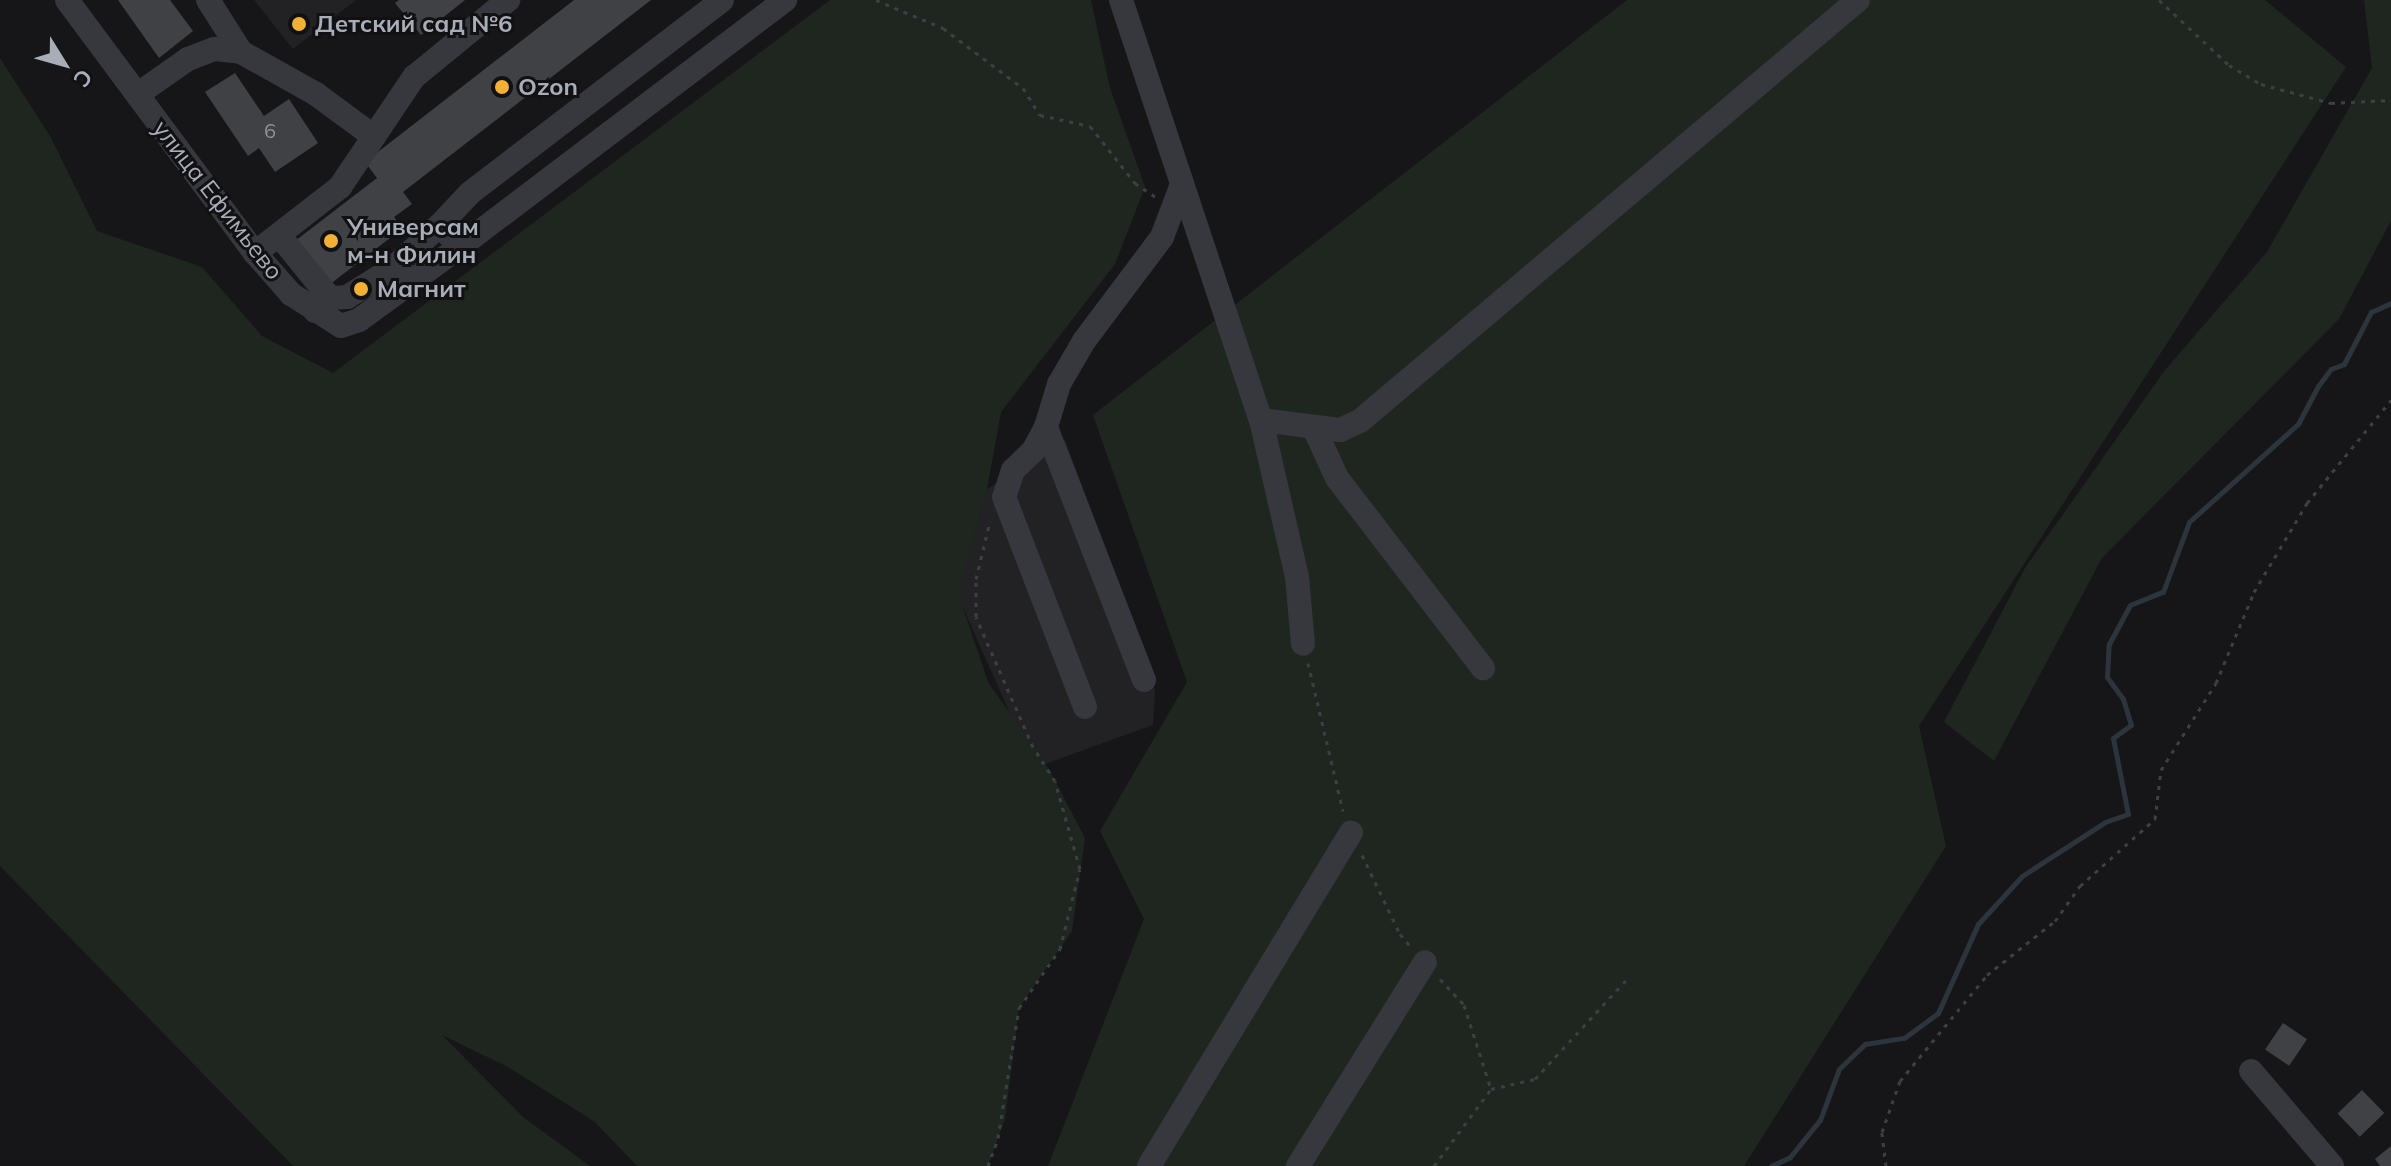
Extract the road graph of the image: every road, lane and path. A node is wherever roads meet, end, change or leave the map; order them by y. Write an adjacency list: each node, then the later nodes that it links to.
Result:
1 (67, 0): 11 (street, улица Ефимьево)
2 (208, 0): 10 (street)
3 (508, 0): 13 (street)
4 (722, 0): 15 (street)
5 (785, 0): 17 (street, улица Ефимьево)
6 (876, 0): 14 (path)
7 (1121, 0): 14 (street)
8 (1858, 0): 23 (street)
9 (2159, 0): 12 (path)
10 (241, 52): 11 (street); 13 (street)
11 (138, 94): 18 (street, улица Ефимьево)
12 (2391, 100)
13 (373, 136): 16 (street)
14 (1178, 194): 21 (street); 22 (street)
15 (439, 226): 17 (street); 19 (street)
16 (279, 235): 18 (street); 19 (street)
17 (461, 246): 19 (street, улица Ефимьево)
18 (255, 253): 19 (street, улица Ефимьево)
19 (322, 304)
20 (2391, 400): 38 (path)
21 (1261, 420): 23 (street); 25 (street)
22 (1046, 427): 24 (street); 27 (street)
23 (1315, 430): 26 (street)
24 (1004, 497): 28 (street); 34 (path)
25 (1303, 644): 29 (path)
26 (1483, 668)
27 (1144, 680)
28 (1085, 707)
29 (1351, 832): 30 (path); 35 (street)
30 (1425, 962): 33 (path); 36 (street)
31 (1627, 979): 33 (path)
32 (2251, 1071): 39 (street)
33 (1491, 1089): 37 (path)
34 (988, 1166)
35 (1149, 1166)
36 (1298, 1166)
37 (1434, 1166)
38 (1886, 1166)
39 (2332, 1166)

